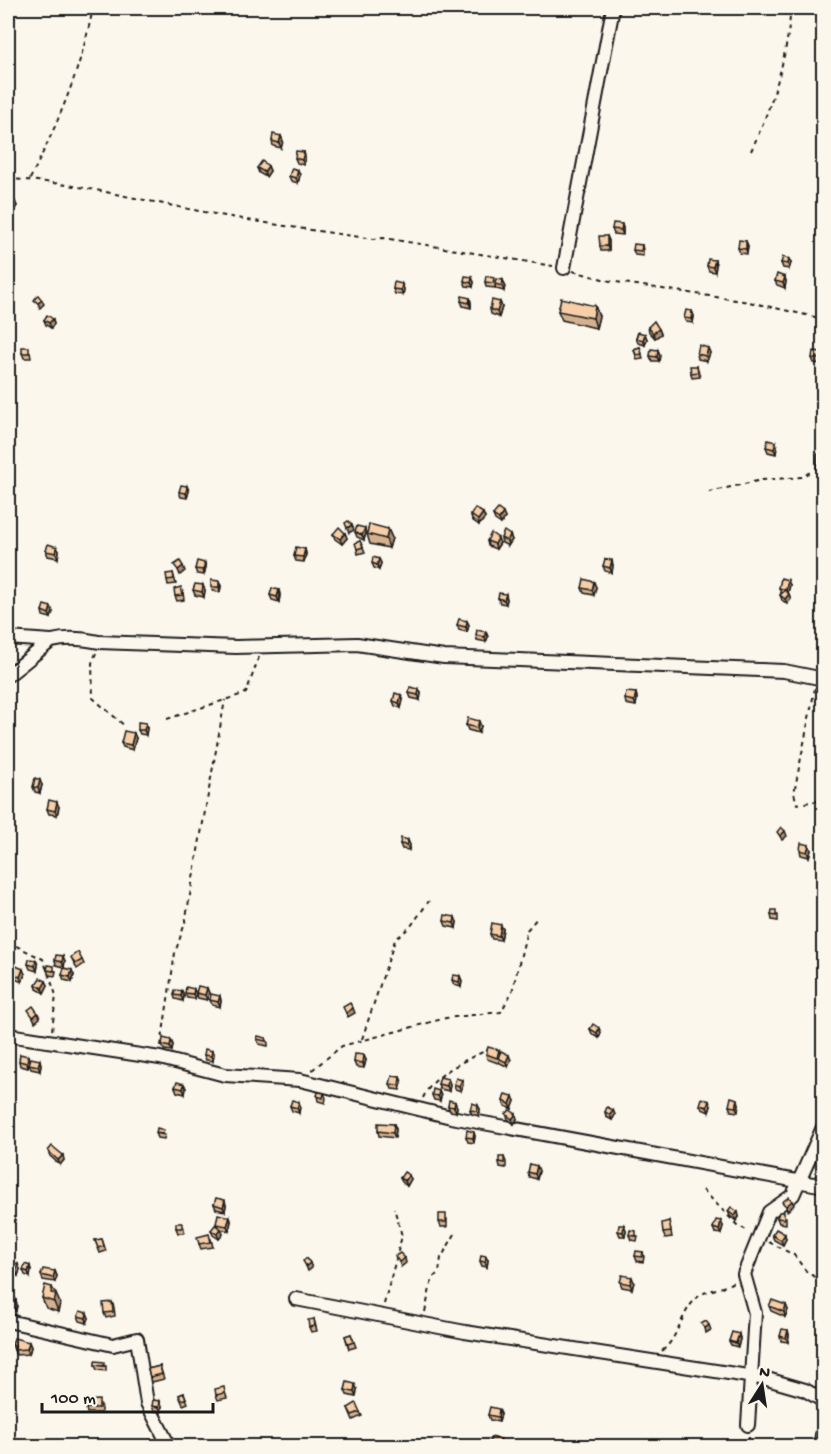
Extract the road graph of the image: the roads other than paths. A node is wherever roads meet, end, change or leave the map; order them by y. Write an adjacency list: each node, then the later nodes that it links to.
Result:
1 (613, 8): 2 (street)
2 (564, 268)
3 (8, 638): 4 (street)
4 (51, 641): 5 (street); 6 (street)
5 (8, 675)
6 (820, 679)
7 (8, 1035): 9 (street)
8 (824, 1125): 9 (street)
9 (798, 1182): 10 (street); 13 (street)
10 (824, 1186)
11 (297, 1299): 13 (street)
12 (8, 1321): 17 (street)
13 (752, 1377): 14 (street); 15 (street)
14 (824, 1408)
15 (748, 1425)
16 (824, 1425): 18 (street)
17 (169, 1446)
18 (820, 1446)

